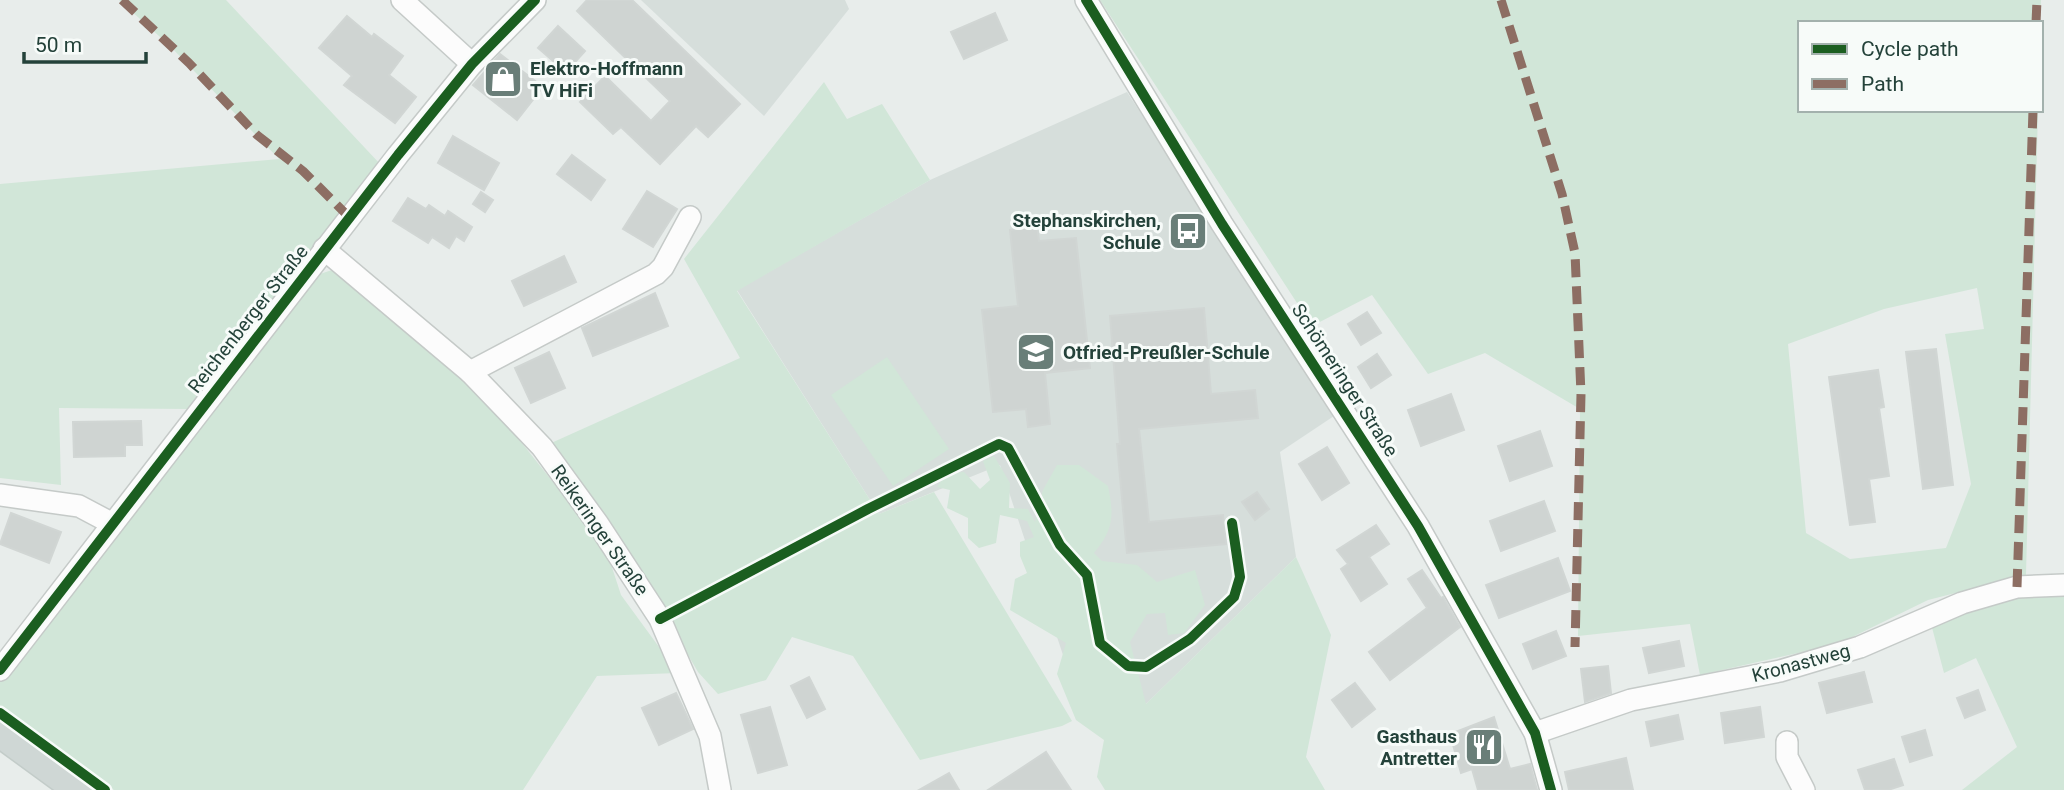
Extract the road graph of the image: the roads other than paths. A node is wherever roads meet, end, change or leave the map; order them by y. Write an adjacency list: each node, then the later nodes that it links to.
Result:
1 (402, 0): 4 (street)
2 (535, 0): 4 (street, Reichenberger Straße)
3 (1086, 0): 13 (street, Schömeringer Straße)
4 (472, 64): 6 (street, Reichenberger Straße)
5 (690, 217): 7 (street)
6 (324, 249): 7 (street, Reikeringer Straße); 9 (street, Reichenberger Straße)
7 (470, 372): 16 (street, Reikeringer Straße)
8 (0, 495): 9 (street)
9 (111, 523): 11 (street, Reichenberger Straße)
10 (2064, 585): 13 (street, Kronastweg)
11 (0, 670)
12 (0, 733): 15 (main road)
13 (1535, 733): 17 (street, Schömeringer Straße)
14 (1787, 741): 18 (street)
15 (78, 790)
16 (720, 790)
17 (1551, 790)
18 (1804, 790)

